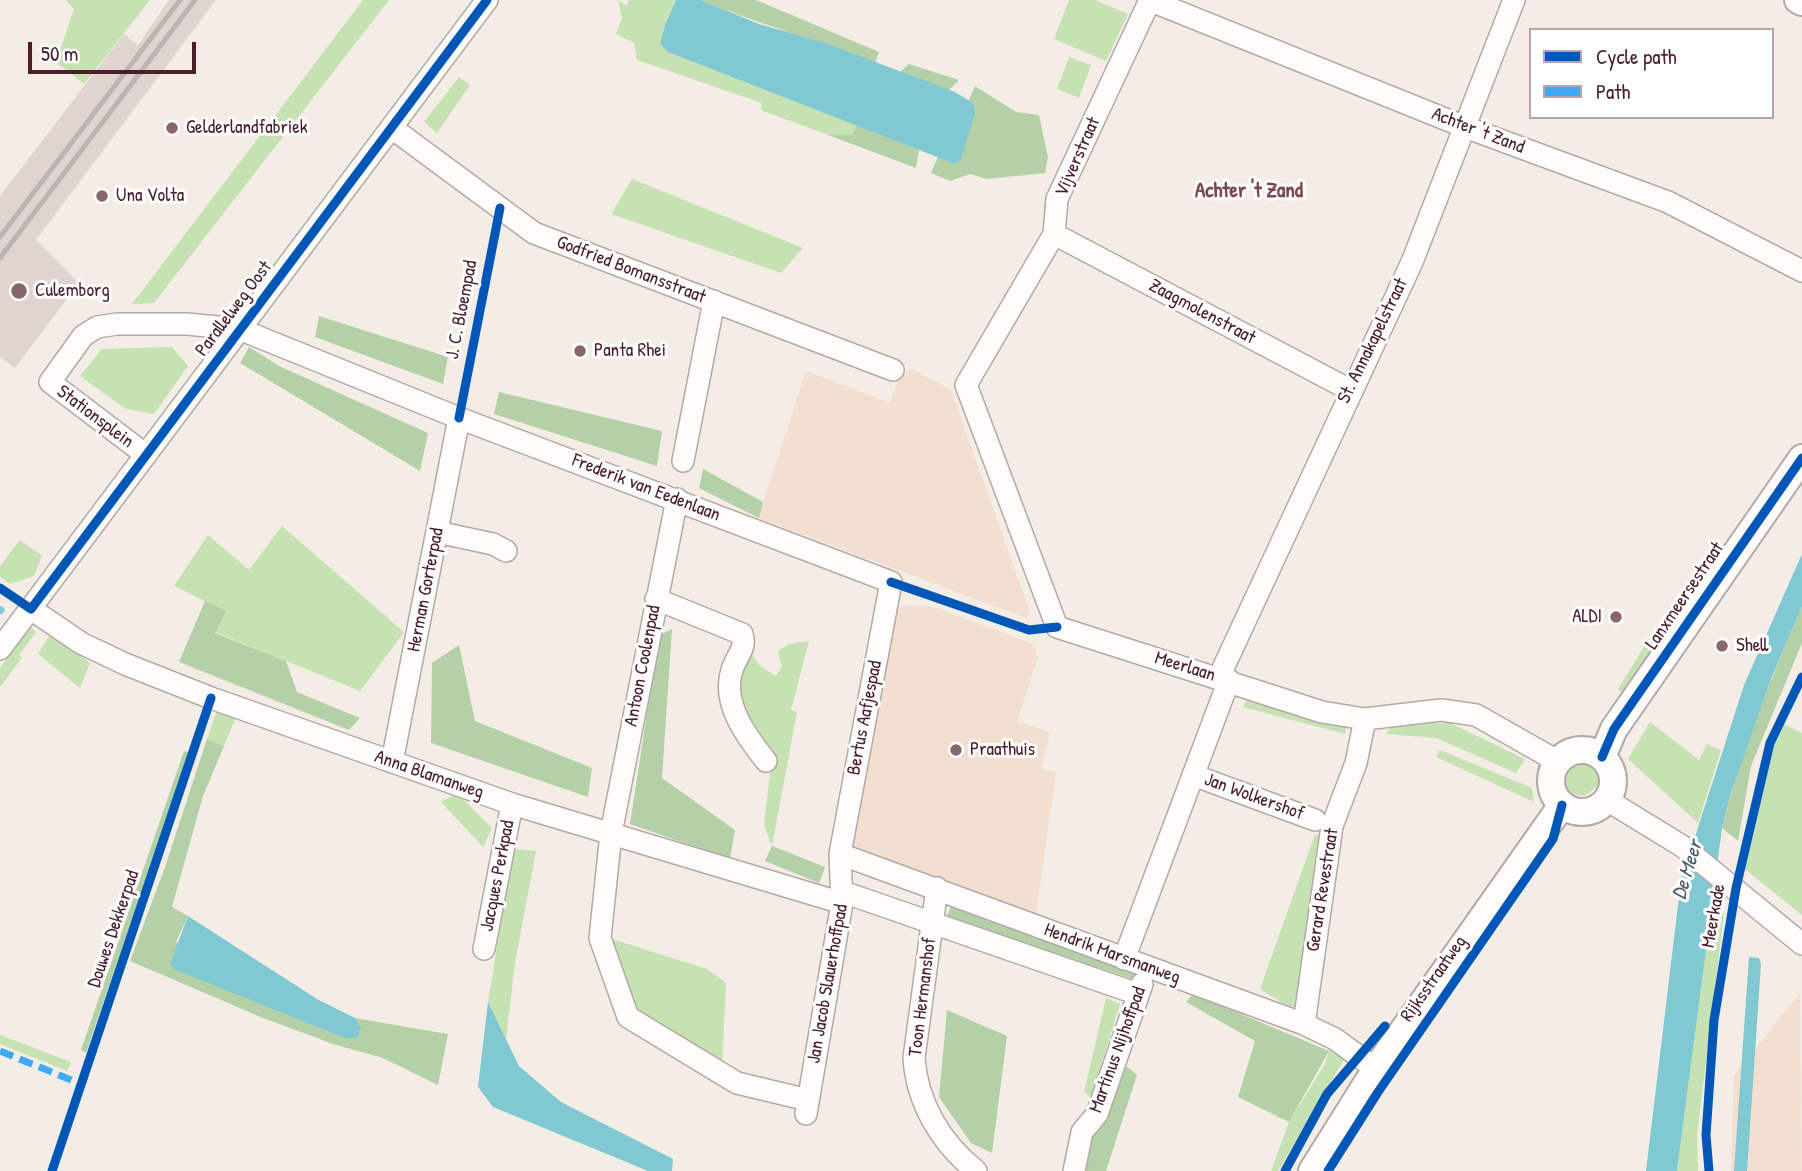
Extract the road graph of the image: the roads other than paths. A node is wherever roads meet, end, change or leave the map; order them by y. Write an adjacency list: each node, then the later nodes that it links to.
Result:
1 (487, 0): 5 (street, Parallelweg Oost)
2 (1150, 0): 4 (street, Achter 't Zand); 6 (street, Vijverstraat)
3 (1514, 0): 4 (street, St. Annakapelstraat)
4 (1465, 127): 7 (street, Achter 't Zand); 12 (street, St. Annakapelstraat)
5 (392, 128): 8 (street, Godfried Bomansstraat); 9 (street, Parallelweg Oost)
6 (1054, 234): 11 (street, Vijverstraat); 12 (street, Zaagmolenstraat)
7 (1802, 271)
8 (714, 301): 10 (street, Godfried Bomansstraat); 16 (street)
9 (239, 329): 13 (street, Frederik van Eedenlaan); 14 (street, Parallelweg Oost); 14 (street, Stationsplein)
10 (893, 370)
11 (966, 385): 24 (street, Meerlaan)
12 (1350, 390): 24 (street, St. Annakapelstraat)
13 (459, 418): 17 (street, Frederik van Eedenlaan); 18 (street, Herman Gorterpad)
14 (146, 455): 22 (street, Parallelweg Oost)
15 (1802, 458): 26 (street, Lanxmeersestraat)
16 (683, 461)
17 (677, 499): 20 (street, Frederik van Eedenlaan); 21 (street, Antoon Coolenpad)
18 (437, 532): 19 (street); 29 (street, Herman Gorterpad)
19 (506, 551)
20 (891, 582): 36 (street, Bertus Aafjespad)
21 (656, 599): 27 (street); 35 (street, Antoon Coolenpad)
22 (31, 608): 23 (street, Parallelweg Oost); 29 (street, Anna Blamanweg)
23 (0, 649)
24 (1224, 678): 25 (street, Meerlaan); 30 (street, St. Annakapelstraat)
25 (1365, 719): 28 (street, Meerlaan); 45 (street, Gerard Revestraat)
26 (1602, 757): 28 (street); 31 (street)
27 (766, 761)
28 (1557, 761): 33 (street)
29 (392, 762): 32 (street, Anna Blamanweg)
30 (1193, 775): 34 (street, Jan Wolkershof); 42 (street, St. Annakapelstraat)
31 (1606, 800): 33 (street); 40 (street)
32 (512, 804): 35 (street, Anna Blamanweg); 41 (street, Jacques Perkpad)
33 (1562, 805): 46 (street, Rijksstraatweg)
34 (1315, 820)
35 (611, 833): 38 (street, Anna Blamanweg); 47 (street, Antoon Coolenpad)
36 (839, 854): 37 (street, Hendrik Marsmanweg); 38 (street, Jan Jacob Slauerhoffpad)
37 (937, 888): 39 (street, Toon Hermanshof); 42 (street, Hendrik Marsmanweg)
38 (843, 897): 39 (street, Hendrik Marsmanweg); 47 (street, Jan Jacob Slauerhoffpad)
39 (932, 924): 44 (street, Hendrik Marsmanweg); 48 (street, Toon Hermanshof)
40 (1802, 944)
41 (484, 949)
42 (1124, 959): 43 (street, Hendrik Marsmanweg)
43 (1148, 968): 44 (street, Martinus Nijhoffpad); 45 (street, Hendrik Marsmanweg)
44 (1138, 994): 49 (street, Martinus Nijhoffpad)
45 (1304, 1024): 46 (street, Hendrik Marsmanweg)
46 (1376, 1069): 50 (street, Rijksstraatweg)
47 (807, 1107)
48 (976, 1171)
49 (1074, 1171)
50 (1312, 1171)

